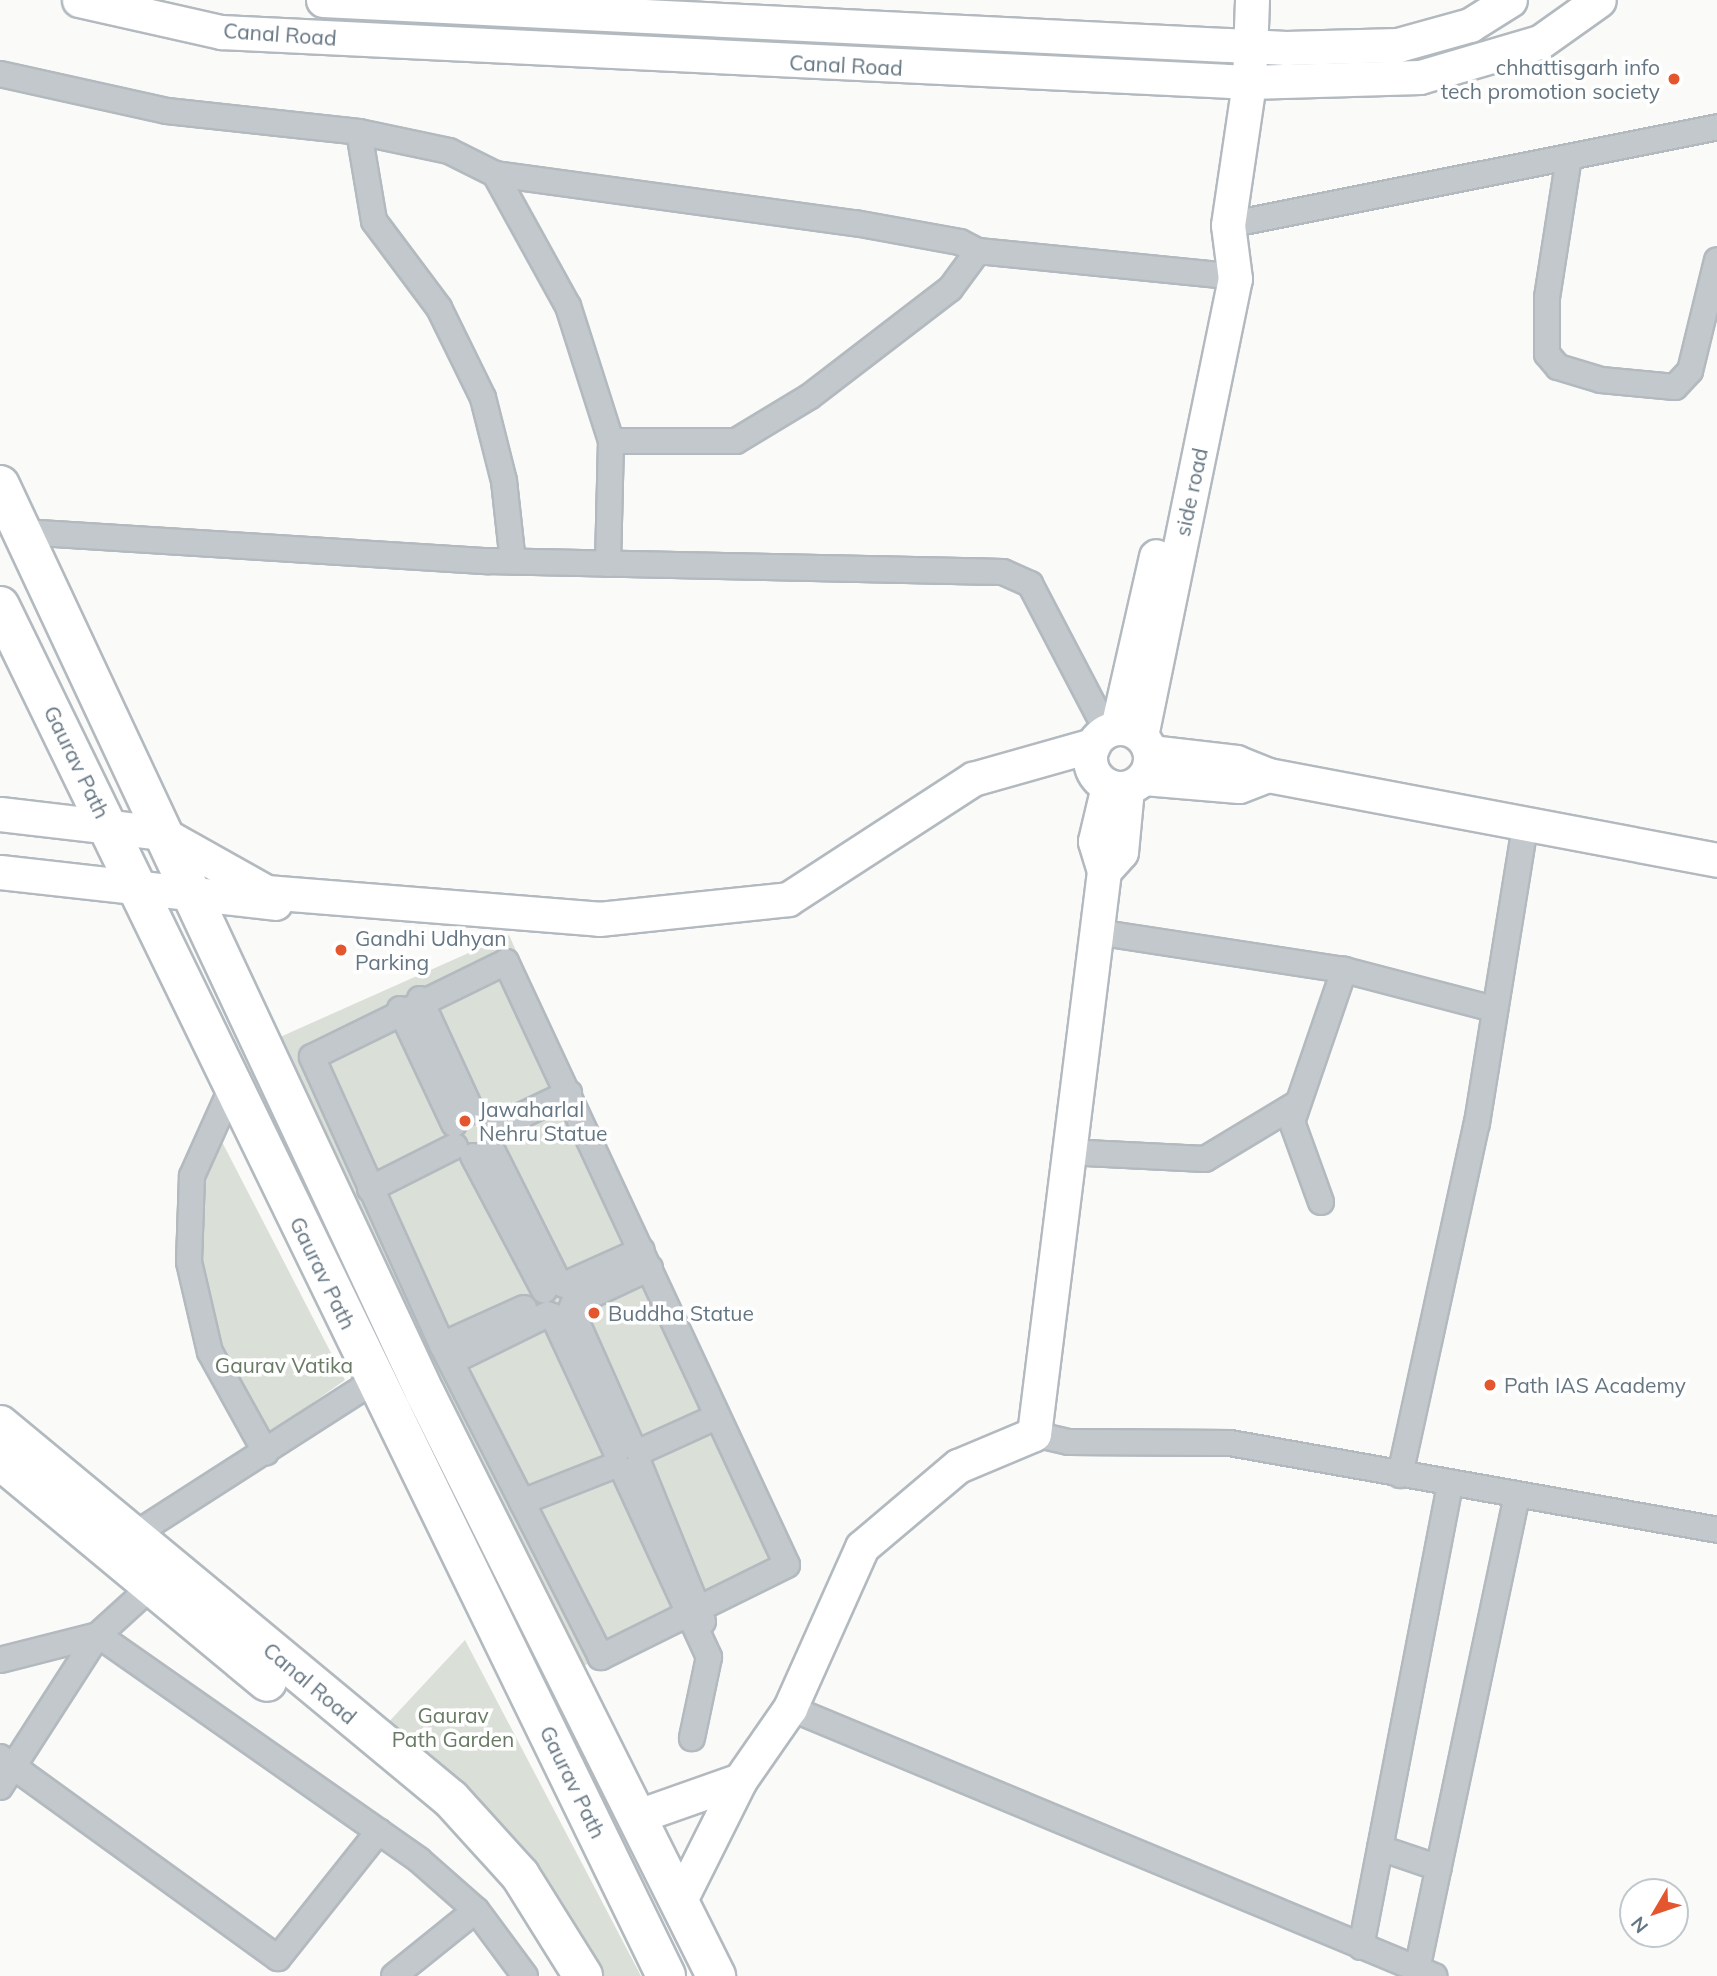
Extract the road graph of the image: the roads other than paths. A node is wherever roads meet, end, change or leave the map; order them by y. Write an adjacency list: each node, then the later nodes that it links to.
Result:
1 (79, 0): 8 (street, Canal Road)
2 (323, 0): 6 (street, Canal Road)
3 (1252, 0): 6 (street, side road)
4 (1510, 0): 6 (street, Canal Road)
5 (1599, 0): 8 (street, Canal Road)
6 (1249, 46): 8 (street, side road)
7 (0, 74): 10 (street)
8 (1249, 82): 13 (street, side road)
9 (1717, 127): 11 (street)
10 (359, 132): 12 (street); 20 (street)
11 (1569, 157): 13 (street); 16 (street)
12 (495, 174): 14 (street); 17 (street)
13 (1225, 250): 14 (street); 23 (street, side road)
14 (978, 251): 17 (street)
15 (1717, 260): 16 (street)
16 (1714, 294)
17 (611, 440): 21 (street)
18 (0, 485): 19 (main road)
19 (23, 532): 20 (street); 27 (main road)
20 (513, 562): 21 (street)
21 (608, 564): 23 (street)
22 (0, 606): 25 (main road, Gaurav Path)
23 (1120, 756): 26 (street); 27 (street); 31 (street); 32 (street, side road)
24 (0, 814): 25 (street)
25 (107, 824): 27 (street); 30 (main road, Gaurav Path)
26 (1525, 826): 28 (street); 35 (street)
27 (162, 833): 31 (main road)
28 (1717, 860)
29 (0, 872): 30 (street)
30 (137, 883): 31 (street); 36 (main road, Gaurav Path)
31 (193, 895): 67 (main road)
32 (1096, 932): 33 (street); 40 (street)
33 (1344, 970): 35 (street); 38 (street)
34 (407, 1003): 37 (street); 39 (street); 41 (street)
35 (1494, 1009): 53 (street)
36 (232, 1087): 46 (main road, Gaurav Path); 50 (street)
37 (569, 1093): 39 (street); 43 (street)
38 (1296, 1104): 40 (street); 42 (street)
39 (473, 1136): 41 (street); 44 (street)
40 (1066, 1152): 49 (street)
41 (370, 1189): 45 (street)
42 (1321, 1202)
43 (646, 1259): 44 (street); 47 (street)
44 (557, 1300): 45 (street); 51 (street)
45 (447, 1354): 56 (street)
46 (375, 1380): 50 (street); 79 (main road, Gaurav Path)
47 (716, 1417): 51 (street); 60 (street)
48 (0, 1424): 58 (main road, Canal Road)
49 (1034, 1434): 53 (street); 63 (street)
50 (266, 1453): 58 (street)
51 (628, 1458): 56 (street); 60 (street)
52 (0, 1460): 59 (main road)
53 (1400, 1475): 54 (street)
54 (1450, 1484): 55 (street); 69 (street)
55 (1517, 1495): 57 (street); 70 (street)
56 (522, 1502): 60 (street)
57 (1717, 1530)
58 (137, 1533): 59 (street); 78 (main road, Canal Road)
59 (152, 1586): 61 (street); 77 (main road)
60 (692, 1611): 64 (street)
61 (98, 1635): 62 (street); 65 (street); 68 (street)
62 (0, 1660)
63 (790, 1708): 66 (street); 73 (street)
64 (692, 1738)
65 (4, 1771): 68 (street)
66 (740, 1780): 67 (street); 71 (street)
67 (638, 1816): 71 (main road)
68 (379, 1831): 72 (street)
69 (1380, 1848): 70 (street); 73 (street)
70 (1439, 1868): 74 (street)
71 (680, 1900): 80 (main road)
72 (475, 1910): 75 (street); 76 (street)
73 (1361, 1947): 74 (street)
74 (1426, 1973)
75 (394, 1976)
76 (525, 1976)
77 (560, 1976)
78 (583, 1976)
79 (666, 1976)
80 (716, 1976)

